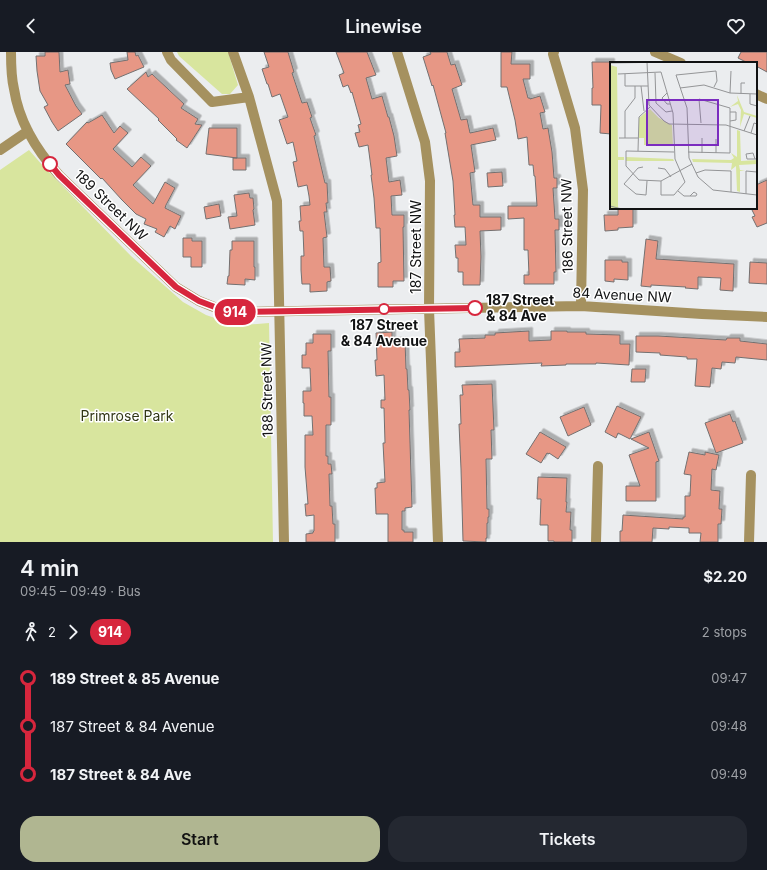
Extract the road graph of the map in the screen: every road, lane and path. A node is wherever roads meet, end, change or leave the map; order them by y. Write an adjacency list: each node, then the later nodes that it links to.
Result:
1 (11, 52): 11 (street, 189 Street NW)
2 (167, 52): 9 (street)
3 (233, 52): 9 (street, 188 Street NW)
4 (397, 52): 14 (street, 187 Street NW)
5 (655, 52): 7 (street)
6 (553, 53): 13 (street, 186 Street NW)
7 (679, 62)
8 (757, 94): 10 (street)
9 (249, 97): 16 (street, 188 Street NW)
10 (767, 99)
11 (28, 131): 12 (street); 15 (street, 189 Street NW)
12 (0, 150)
13 (581, 306): 14 (street, 84 Avenue NW); 17 (street, 84 Avenue NW)
14 (429, 308): 16 (street, 84 Avenue NW); 21 (street, 187 Street NW)
15 (236, 312): 16 (street, 84 Avenue NW)
16 (279, 312): 20 (street, 188 Street NW)
17 (767, 317)
18 (598, 466): 22 (street)
19 (750, 475): 23 (street)
20 (284, 542)
21 (438, 542)
22 (596, 542)
23 (749, 542)

